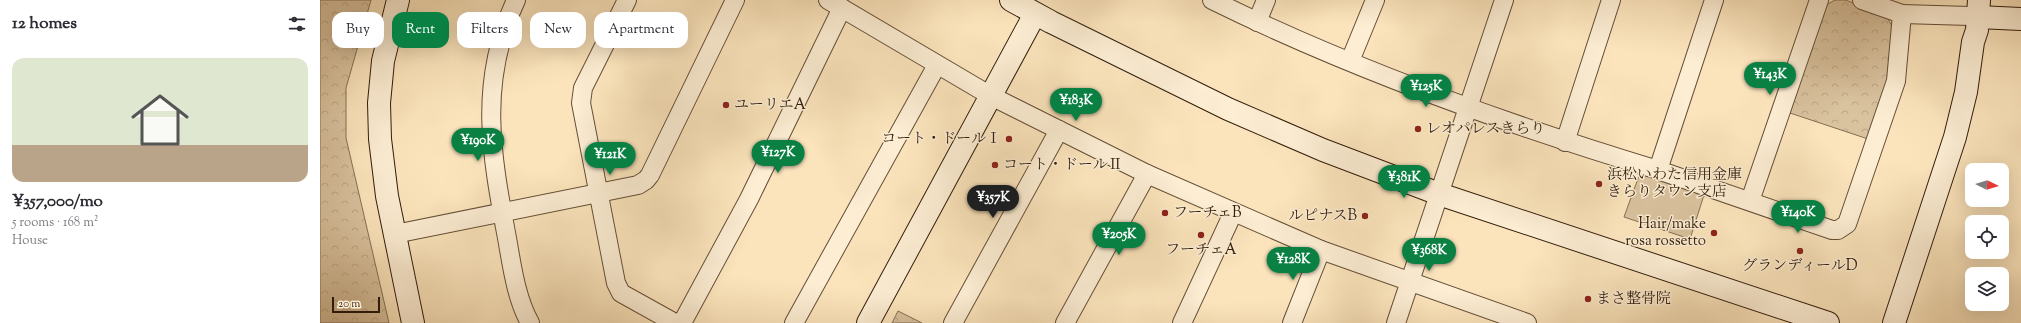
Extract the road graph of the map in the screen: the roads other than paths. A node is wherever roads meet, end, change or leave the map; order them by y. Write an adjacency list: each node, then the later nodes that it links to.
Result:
1 (398, 0): 33 (street)
2 (516, 0): 31 (street)
3 (627, 0): 28 (street)
4 (735, 0): 28 (street)
5 (1011, 0): 16 (street)
6 (1212, 0): 19 (street)
7 (1266, 0): 19 (street)
8 (1375, 0): 20 (street)
9 (1504, 0): 23 (street)
10 (1610, 0): 25 (street)
11 (1714, 0): 26 (street)
12 (1819, 0): 30 (street)
13 (1862, 0): 17 (street)
14 (835, 4): 21 (street); 40 (street)
15 (1974, 8): 17 (street); 18 (street); 50 (street)
16 (1034, 14): 22 (street); 29 (street)
17 (1902, 14): 30 (street)
18 (2021, 19)
19 (1257, 22): 20 (street)
20 (1350, 61): 23 (street)
21 (937, 65): 22 (street); 41 (street)
22 (991, 96): 24 (street); 42 (street)
23 (1468, 109): 25 (street); 29 (street)
24 (1059, 130): 27 (street); 43 (street)
25 (1565, 142): 26 (street)
26 (1658, 170): 30 (street)
27 (1147, 174): 32 (street); 44 (street)
28 (599, 194): 31 (street); 39 (street)
29 (1439, 194): 35 (street); 49 (street)
30 (1750, 201)
31 (502, 213): 33 (street); 38 (street)
32 (1233, 213): 34 (street); 45 (street)
33 (395, 234): 37 (street)
34 (1322, 250): 35 (street); 46 (street)
35 (1410, 281): 36 (street); 47 (street)
36 (1506, 320): 48 (street)
37 (413, 323)
38 (530, 323)
39 (675, 323)
40 (682, 323)
41 (794, 323)
42 (868, 323)
43 (953, 323)
44 (1064, 323)
45 (1182, 323)
46 (1292, 323)
47 (1396, 323)
48 (1527, 323)
49 (1828, 323)
50 (1894, 323)

